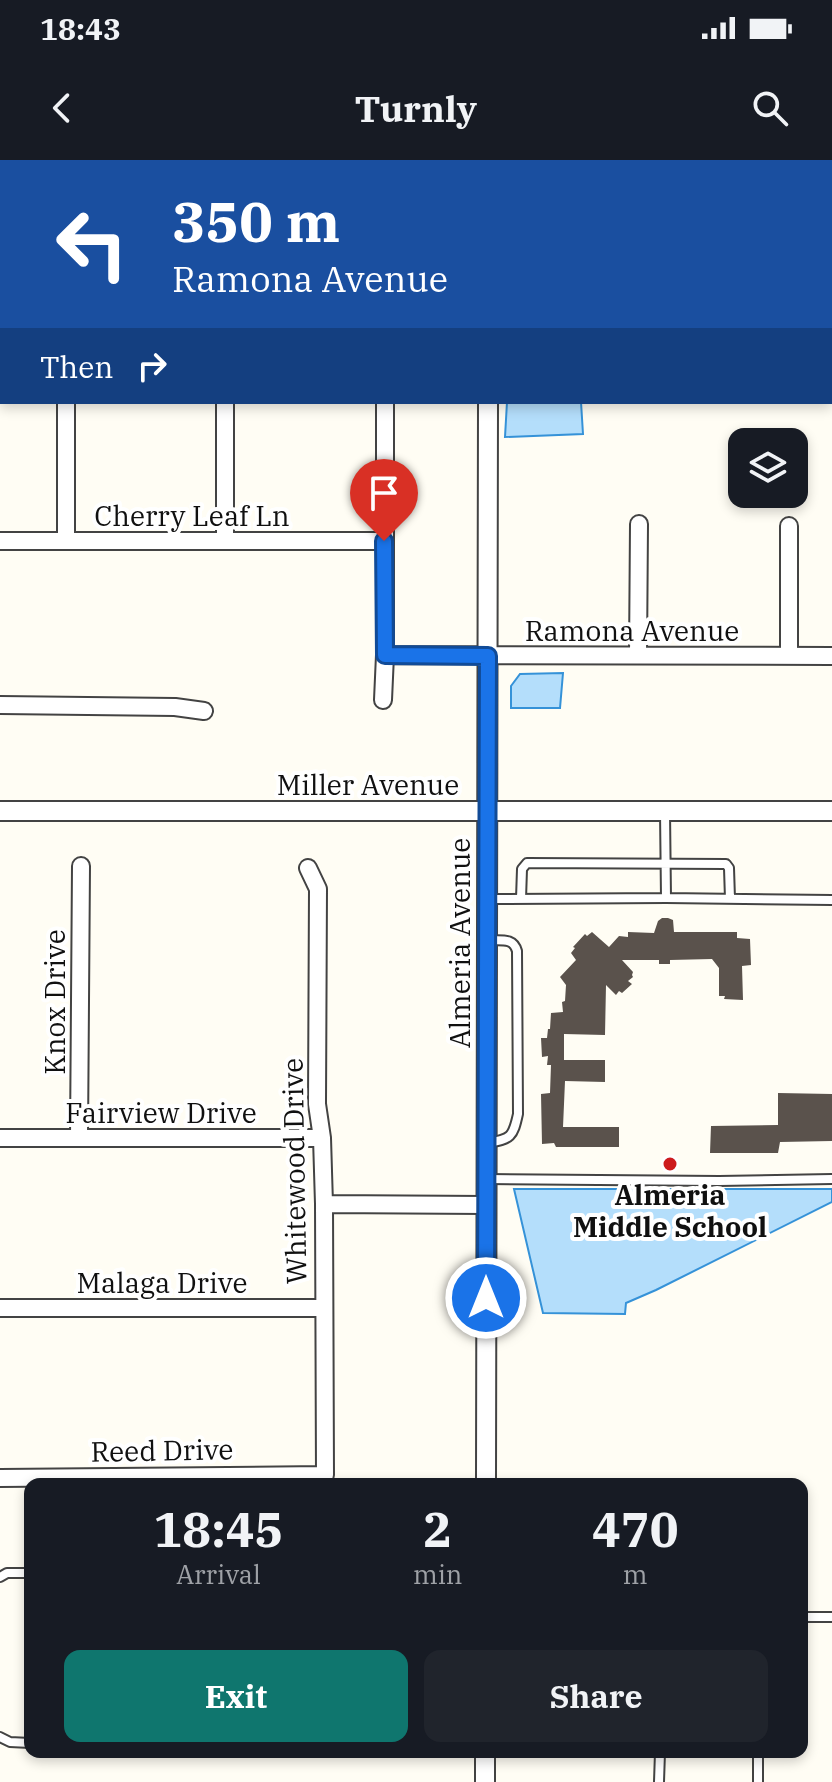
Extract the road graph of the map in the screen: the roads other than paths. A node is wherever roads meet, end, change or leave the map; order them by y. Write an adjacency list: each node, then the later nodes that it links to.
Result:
1 (66, 404): 8 (street)
2 (225, 404): 9 (street)
3 (385, 404): 10 (street)
4 (488, 404): 13 (street, Almeria Avenue)
5 (639, 524): 12 (street)
6 (789, 526): 14 (street)
7 (0, 541): 8 (street, Cherry Leaf Ln)
8 (66, 541): 9 (street, Cherry Leaf Ln)
9 (225, 541): 10 (street, Cherry Leaf Ln)
10 (384, 541): 11 (street)
11 (385, 655): 13 (street, Ramona Avenue); 16 (street)
12 (638, 655): 13 (street, Ramona Avenue); 14 (street, Ramona Avenue)
13 (488, 656): 22 (street, Almeria Avenue)
14 (789, 656): 15 (street, Ramona Avenue)
15 (832, 656)
16 (383, 700)
17 (0, 705): 18 (street)
18 (204, 711)
19 (0, 811): 22 (street, Miller Avenue)
20 (665, 811): 21 (street, Miller Avenue); 22 (street, Miller Avenue); 23 (lane)
21 (832, 811)
22 (487, 812): 27 (street, Almeria Avenue)
23 (666, 864): 26 (lane); 28 (lane); 29 (lane)
24 (81, 866): 32 (street, Knox Drive)
25 (308, 868): 34 (street, Whitewood Drive)
26 (666, 898): 28 (lane); 29 (lane)
27 (488, 899): 28 (lane); 31 (street, Almeria Avenue)
28 (521, 899)
29 (730, 899): 30 (lane)
30 (832, 900)
31 (487, 940): 35 (street, Almeria Avenue); 35 (lane)
32 (79, 1137): 33 (street, Fairview Drive); 34 (street, Fairview Drive)
33 (0, 1138)
34 (322, 1138): 38 (street, Whitewood Drive)
35 (487, 1143): 36 (street, Almeria Avenue)
36 (486, 1179): 37 (lane); 39 (street, Almeria Avenue)
37 (832, 1179)
38 (324, 1204): 39 (street); 41 (street, Whitewood Drive)
39 (486, 1205): 44 (street, Almeria Avenue)
40 (0, 1308): 41 (street, Malaga Drive)
41 (323, 1308): 42 (street, Whitewood Drive)
42 (325, 1475): 43 (street, Reed Drive)
43 (0, 1478)
44 (486, 1478)
45 (24, 1573): 46 (lane)
46 (0, 1577)
47 (808, 1617): 48 (lane)
48 (832, 1617)
49 (0, 1737): 50 (lane)
50 (24, 1743)
51 (485, 1758): 54 (street)
52 (660, 1758): 55 (lane)
53 (758, 1758): 56 (lane)
54 (485, 1782)
55 (659, 1782)
56 (758, 1782)

